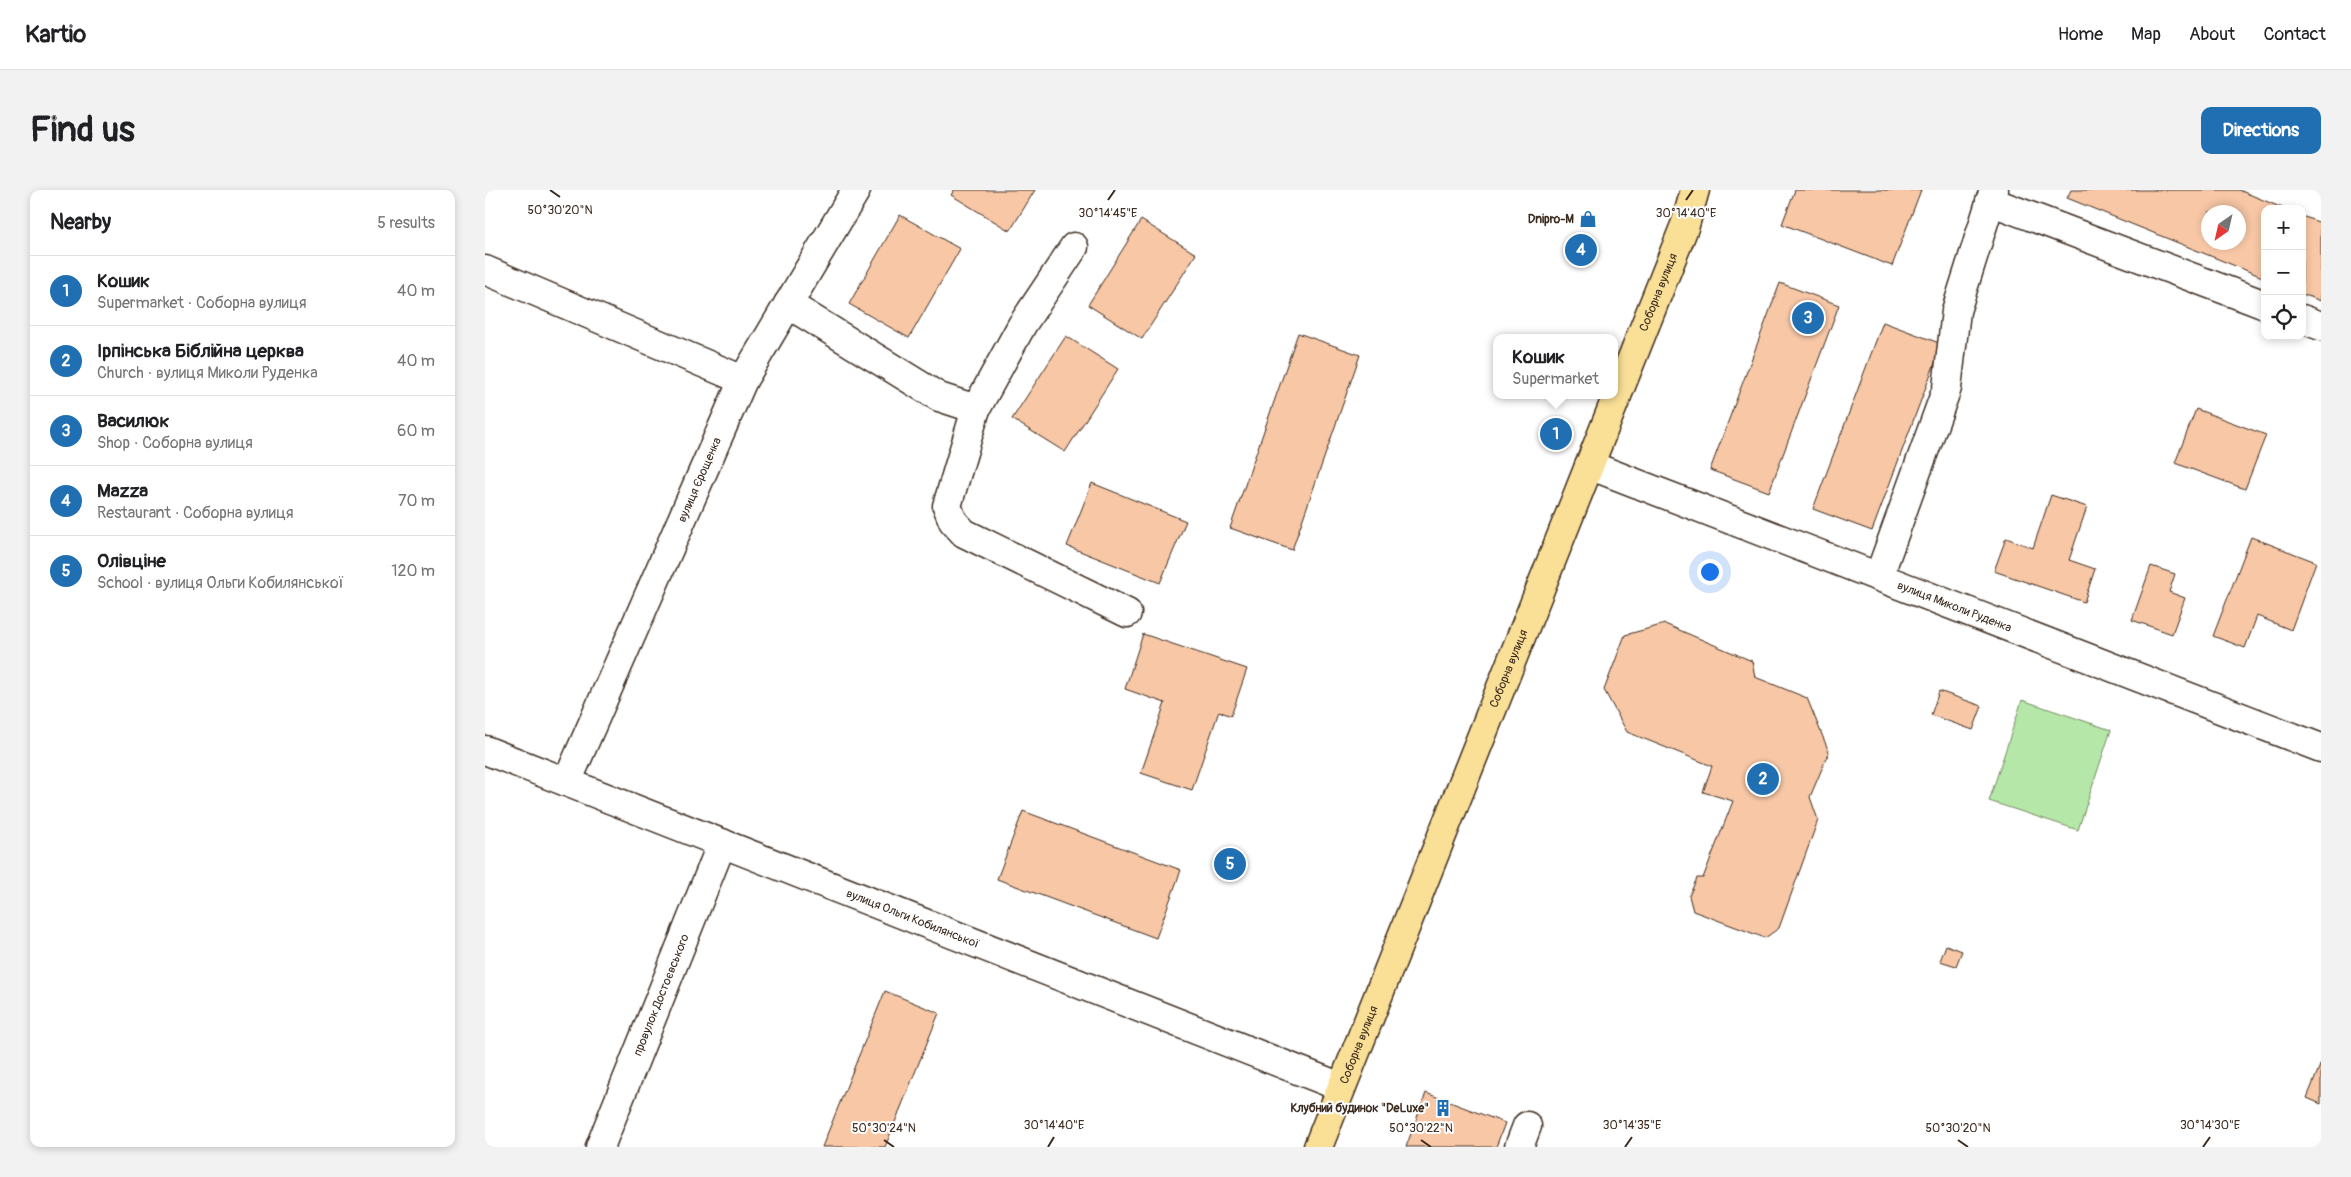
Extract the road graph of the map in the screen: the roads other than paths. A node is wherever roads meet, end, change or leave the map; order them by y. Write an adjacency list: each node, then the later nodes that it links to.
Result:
1 (856, 190): 7 (street, вулиця Єрощенка)
2 (1695, 190): 11 (main road, Соборна вулиця)
3 (1992, 196): 6 (street); 15 (street)
4 (1074, 247): 13 (street)
5 (485, 270): 10 (street)
6 (2261, 303)
7 (788, 304): 10 (street, вулиця Єрощенка); 13 (street)
8 (2306, 320): 9 (street)
9 (2321, 326)
10 (743, 380): 19 (street, вулиця Єрощенка)
11 (1618, 392)
12 (1615, 399): 14 (main road, Соборна вулиця)
13 (976, 408): 16 (street)
14 (1589, 465): 15 (street, вулиця Миколи Руденка); 21 (main road, Соборна вулиця)
15 (1879, 576): 17 (street, вулиця Миколи Руденка)
16 (1127, 613)
17 (2321, 748)
18 (485, 750): 19 (street, вулиця Ольги Кобилянської)
19 (567, 782): 20 (street, вулиця Ольги Кобилянської)
20 (722, 843): 21 (street, вулиця Ольги Кобилянської); 22 (street, провулок Достоєвського)
21 (1341, 1087): 23 (main road, Соборна вулиця)
22 (599, 1147)
23 (1318, 1147)

